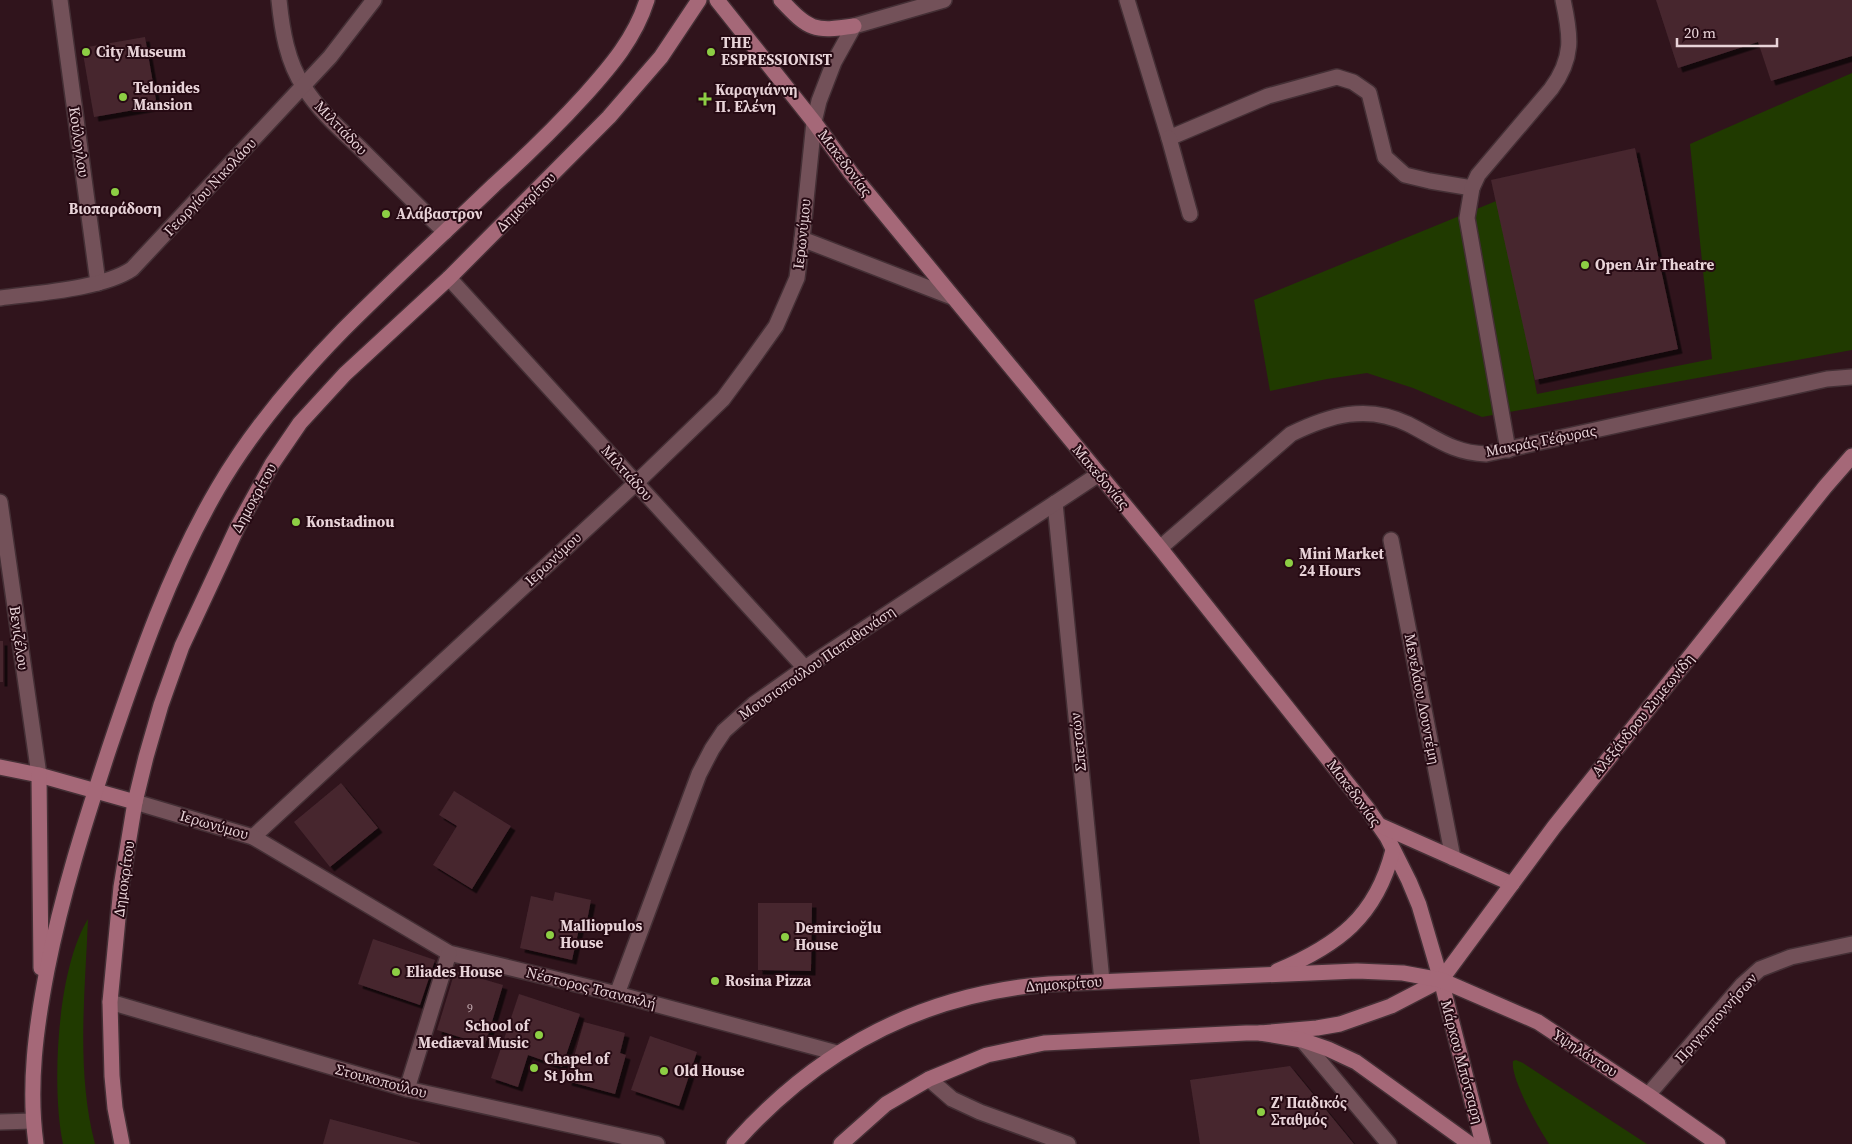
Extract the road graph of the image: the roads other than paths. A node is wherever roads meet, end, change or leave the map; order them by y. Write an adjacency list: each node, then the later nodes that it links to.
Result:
1 (60, 0): 20 (street, Κούλογλου)
2 (279, 0): 12 (street, Μιλτιάδου)
3 (374, 0): 12 (street, Γεωργίου Νικολάου)
4 (647, 0): 17 (main road)
5 (699, 0): 19 (main road, Δημοκρίτου)
6 (717, 0): 13 (main road, Μακεδονίας)
7 (781, 0): 11 (main road)
8 (944, 0): 11 (street)
9 (1127, 0): 14 (street)
10 (1563, 0): 15 (street)
11 (854, 26): 13 (street, Ιερωνύμου)
12 (303, 86): 17 (street, Μιλτιάδου); 20 (street, Γεωργίου Νικολάου)
13 (814, 122): 18 (street, Ιερωνύμου); 21 (main road, Μακεδονίας)
14 (1169, 138): 15 (street); 16 (street)
15 (1472, 188): 24 (street)
16 (1190, 214)
17 (445, 232): 35 (main road)
18 (802, 239): 21 (street); 27 (street, Ιερωνύμου)
19 (449, 278): 27 (street, Μιλτιάδου); 36 (main road, Δημοκρίτου)
20 (98, 283): 22 (street, Γεωργίου Νικολάου)
21 (952, 297): 26 (main road, Μακεδονίας)
22 (0, 298)
23 (1852, 377): 24 (street, Μακράς Γέφυρας)
24 (1508, 450): 31 (street, Μακράς Γέφυρας)
25 (1852, 456): 41 (main road, Αλεξάνδρου Συμεωνίδη)
26 (1099, 474): 29 (street, Μουσιοπούλου Παπαθανάση); 31 (main road, Μακεδονίας)
27 (636, 483): 32 (street, Μιλτιάδου); 38 (street, Ιερωνύμου)
28 (0, 502): 34 (street, Βενιζέλου)
29 (1055, 504): 32 (street, Μουσιοπούλου Παπαθανάση); 46 (street, Σπετσών)
30 (1391, 540): 40 (street, Μενελάου Λουντέμη)
31 (1160, 548): 37 (main road, Μακεδονίας)
32 (805, 668): 47 (street, Μουσιοπούλου Παπαθανάση)
33 (0, 767): 34 (main road)
34 (38, 775): 35 (main road); 48 (main road)
35 (96, 790): 36 (main road); 48 (main road)
36 (135, 802): 38 (street, Ιερωνύμου); 49 (main road, Δημοκρίτου)
37 (1378, 825): 39 (main road, Μακεδονίας); 40 (main road)
38 (254, 837): 43 (street, Νέστορος Τσανακλή)
39 (1393, 850): 44 (main road); 45 (main road, Μακεδονίας)
40 (1453, 858): 41 (main road)
41 (1512, 884): 45 (main road, Αλεξάνδρου Συμεωνίδη)
42 (1852, 944): 55 (street, Πριγκηποννήσων)
43 (449, 953): 47 (street, Νέστορος Τσανακλή); 54 (street)
44 (1269, 975): 45 (main road, Δημοκρίτου); 46 (main road, Δημοκρίτου)
45 (1441, 980): 50 (main road); 55 (main road, Υψηλάντου); 66 (main road, Μάρκου Μπότσαρη)
46 (1102, 981): 52 (main road, Δημοκρίτου)
47 (617, 994): 52 (street, Νέστορος Τσανακλή)
48 (41, 1000): 57 (main road)
49 (110, 1002): 54 (street, Στουκοπούλου); 59 (main road, Δημοκρίτου)
50 (1260, 1033): 51 (main road); 53 (main road)
51 (1302, 1040): 64 (street); 65 (main road)
52 (837, 1053): 61 (main road, Δημοκρίτου)
53 (928, 1079): 62 (main road); 63 (street)
54 (407, 1090): 60 (street, Στουκοπούλου)
55 (1648, 1095): 67 (main road, Υψηλάντου)
56 (0, 1122): 57 (street)
57 (33, 1122): 58 (main road)
58 (36, 1144)
59 (122, 1144)
60 (657, 1144)
61 (734, 1144)
62 (840, 1144)
63 (1068, 1144)
64 (1389, 1144)
65 (1470, 1144)
66 (1483, 1144)
67 (1718, 1144)

